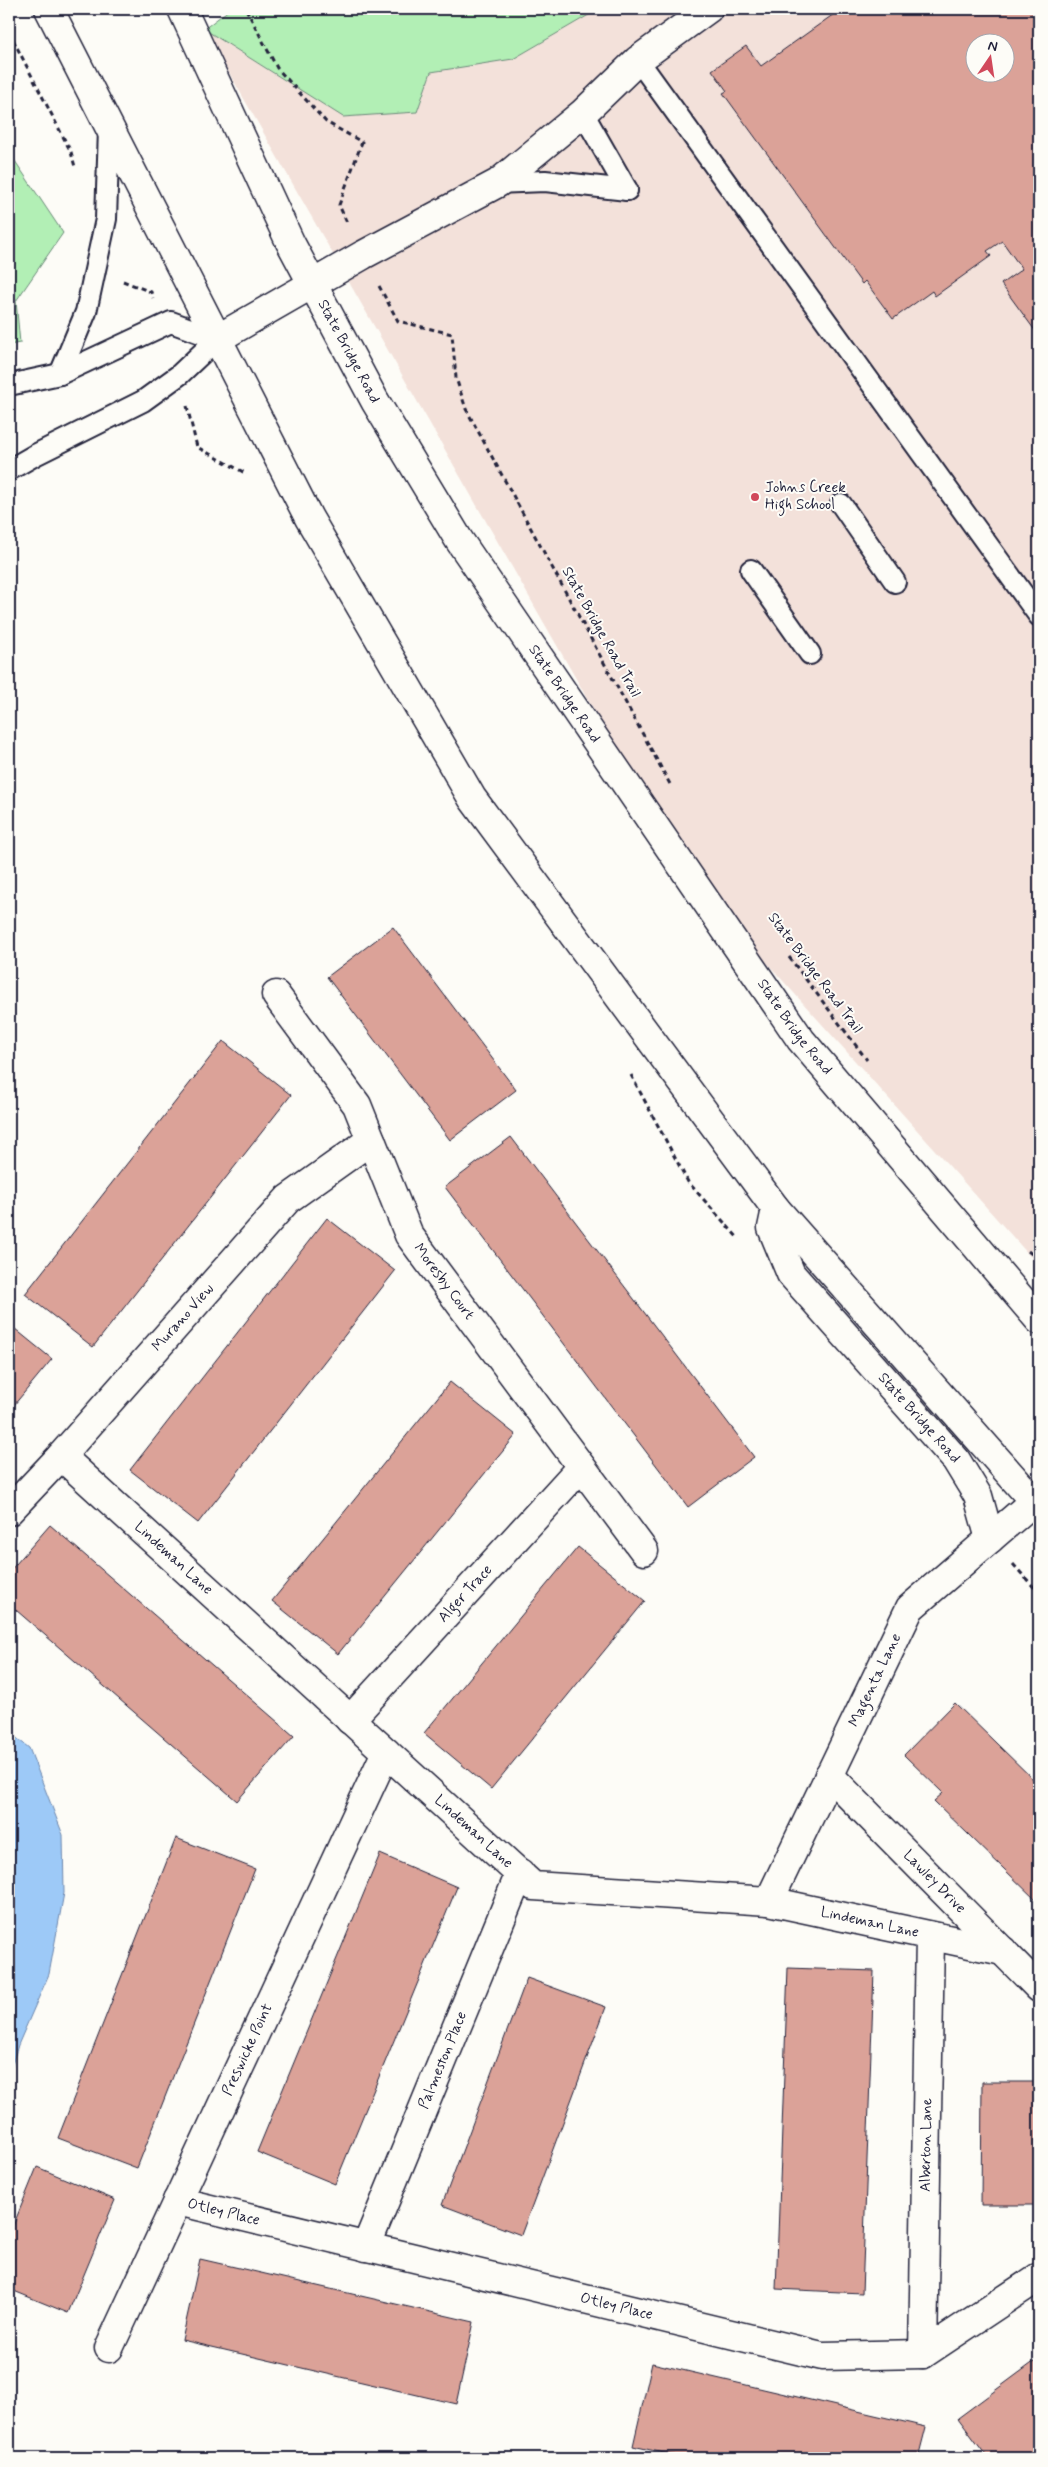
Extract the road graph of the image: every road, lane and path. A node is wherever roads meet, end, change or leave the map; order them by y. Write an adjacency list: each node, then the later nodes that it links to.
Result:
1 (49, 9): 7 (main road, State Bridge Road)
2 (182, 9): 10 (main road, State Bridge Road)
3 (246, 9): 9 (path, State Bridge Road Trail)
4 (708, 9): 5 (main road)
5 (638, 60): 6 (main road); 18 (lane)
6 (583, 113): 8 (main road); 8 (lane)
7 (109, 127): 11 (main road, State Bridge Road); 12 (lane)
8 (498, 183): 9 (main road)
9 (363, 255): 10 (main road); 20 (path, State Bridge Road Trail)
10 (312, 284): 11 (main road); 28 (main road, State Bridge Road)
11 (218, 339): 12 (lane); 14 (lane); 25 (main road, State Bridge Road)
12 (60, 374): 13 (lane)
13 (9, 385)
14 (9, 470)
15 (841, 504): 17 (lane)
16 (751, 570): 19 (lane)
17 (895, 582)
18 (1039, 616)
19 (810, 654)
20 (673, 789)
21 (784, 950): 23 (path, State Bridge Road Trail)
22 (276, 995): 24 (main road, Moresby Court)
23 (873, 1068)
24 (371, 1140): 31 (main road, Murano View); 32 (main road, Moresby Court)
25 (776, 1209): 33 (main road, State Bridge Road); 35 (main road, State Bridge Road)
26 (1024, 1248): 27 (path)
27 (1039, 1260)
28 (1007, 1283): 29 (main road); 30 (main road, State Bridge Road)
29 (1039, 1296)
30 (1039, 1320)
31 (61, 1456): 34 (main road, Murano View); 37 (main road, Lindeman Lane)
32 (581, 1467): 36 (main road, Moresby Court); 37 (main road, Alger Trace)
33 (1037, 1504): 35 (main road, Magenta Lane)
34 (9, 1511)
35 (990, 1539): 39 (main road, Magenta Lane)
36 (644, 1551)
37 (350, 1720): 38 (main road, Lindeman Lane)
38 (386, 1752): 40 (main road, Lindeman Lane); 45 (main road, Preswicke Point)
39 (829, 1774): 41 (main road, Magenta Lane); 43 (main road, Lawley Drive)
40 (520, 1874): 41 (main road, Lindeman Lane); 46 (main road, Palmeston Place)
41 (769, 1901): 42 (main road, Lindeman Lane)
42 (930, 1936): 43 (main road, Lindeman Lane); 49 (main road, Alberton Lane)
43 (1003, 1951): 44 (main road, Lawley Drive)
44 (1039, 1988)
45 (177, 2202): 46 (main road, Otley Place); 48 (main road, Preswicke Point)
46 (366, 2247): 49 (main road, Otley Place)
47 (1039, 2278): 49 (main road)
48 (109, 2348)
49 (923, 2354)

